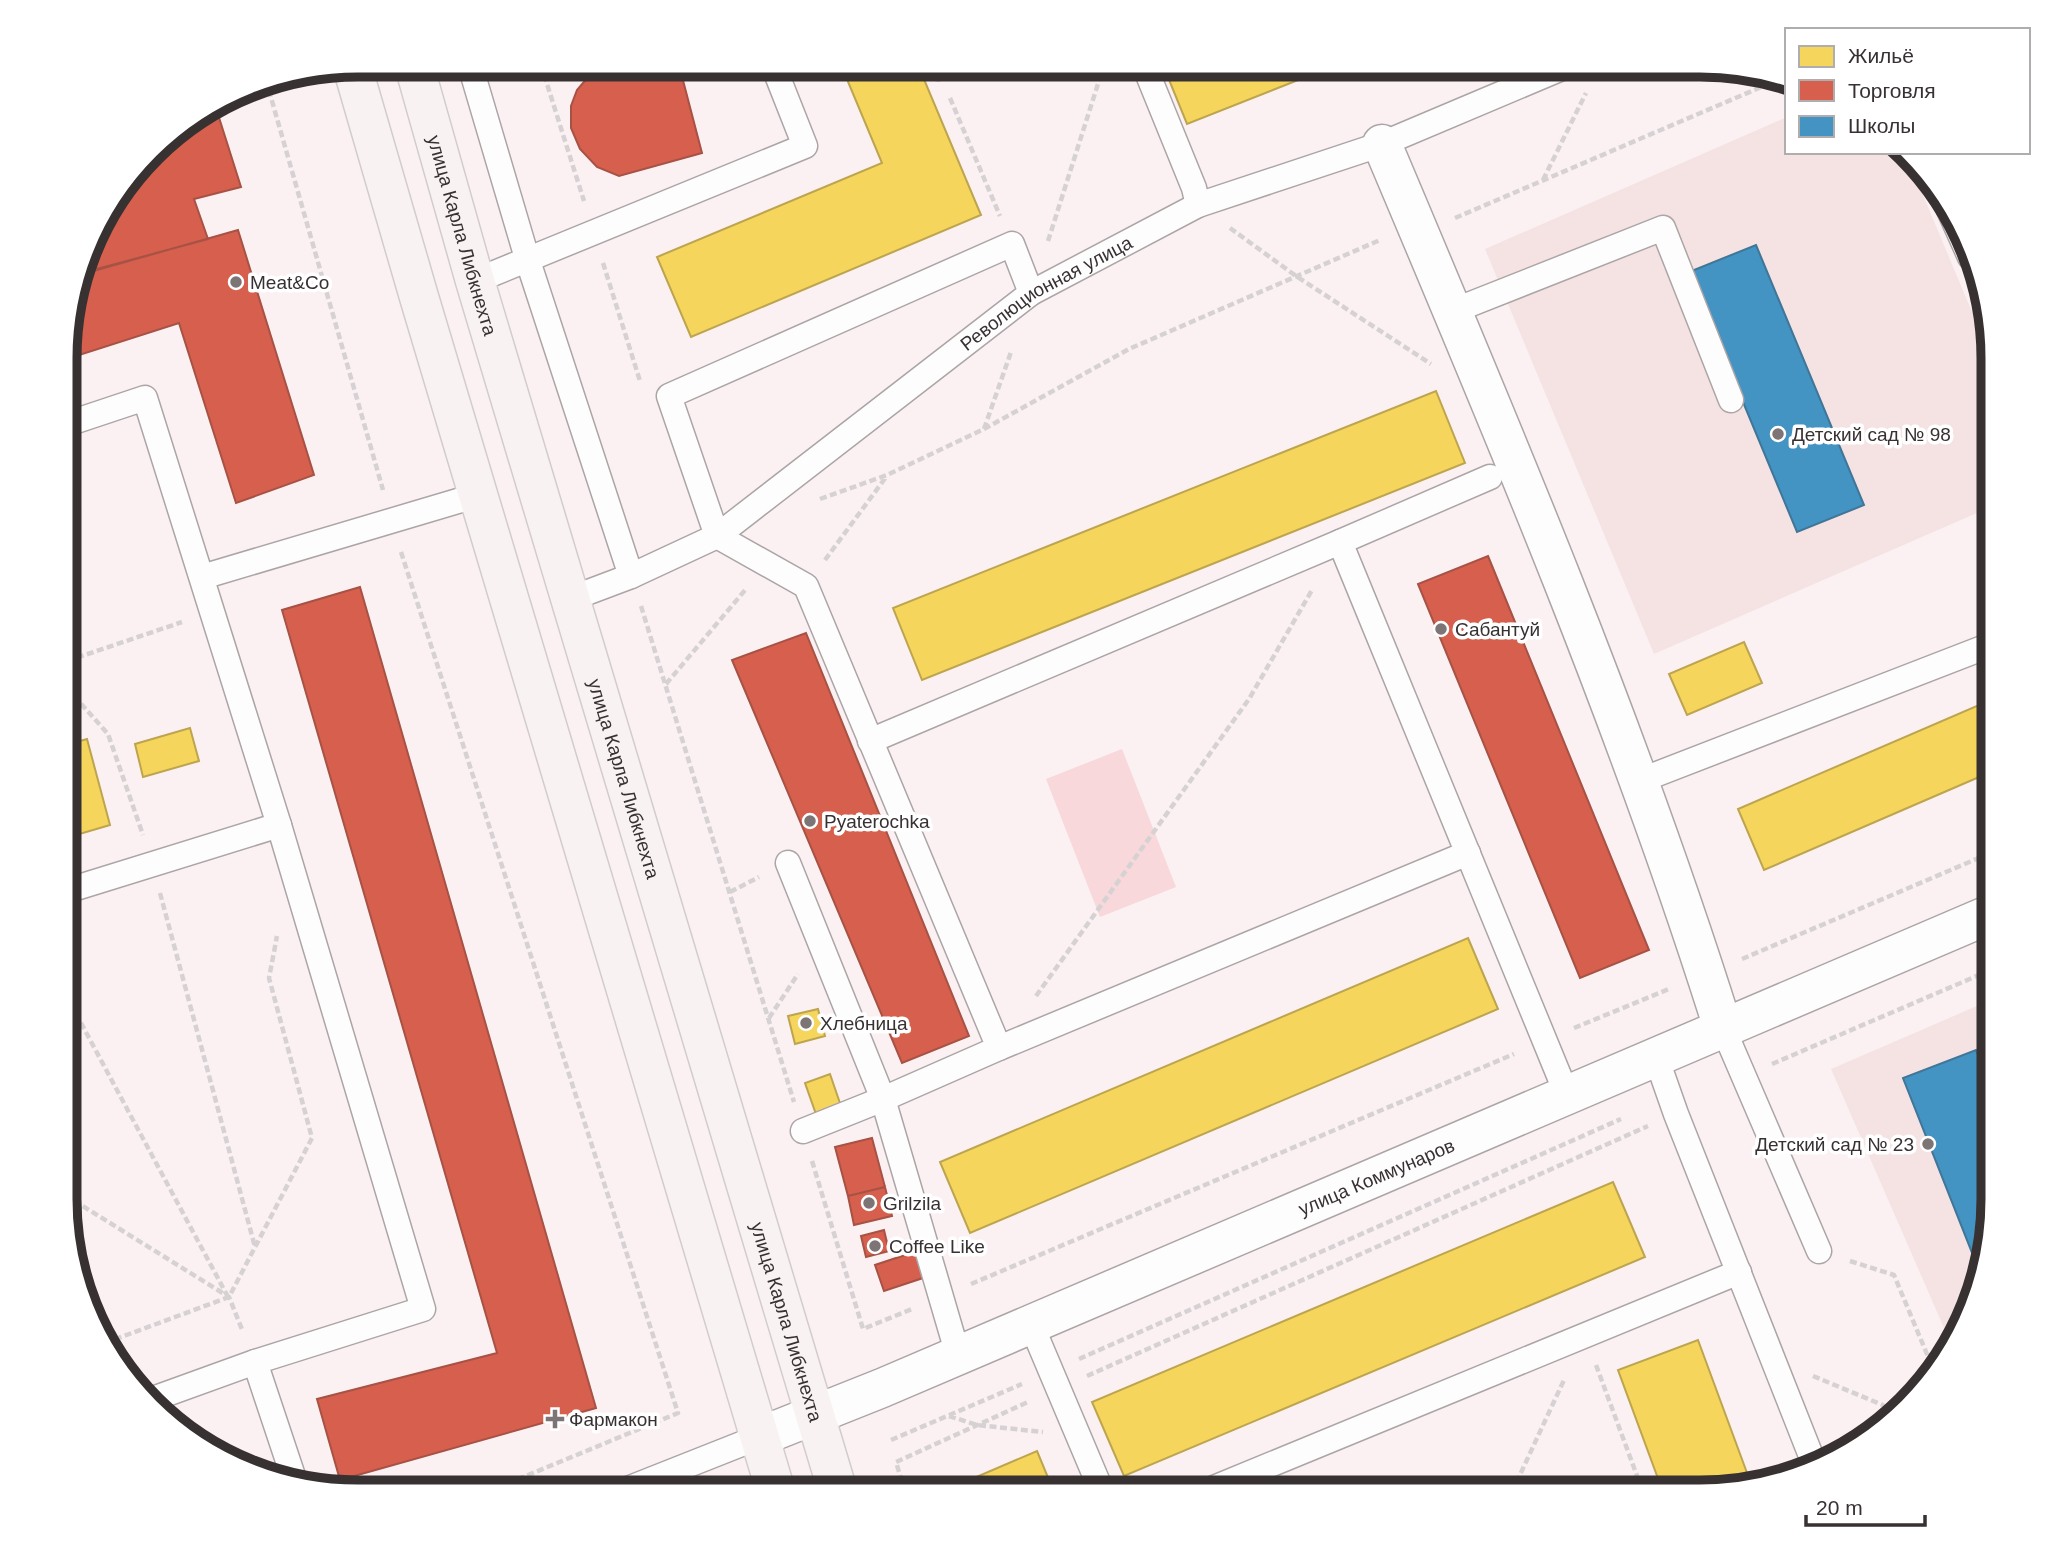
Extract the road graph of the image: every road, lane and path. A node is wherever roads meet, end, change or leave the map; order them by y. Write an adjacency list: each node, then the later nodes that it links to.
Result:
1 (355, 77): 31 (main road)
2 (417, 77): 21 (main road, улица Карла Либкнехта)
3 (474, 77): 19 (lane)
4 (545, 77): 18 (path)
5 (778, 77): 18 (lane)
6 (944, 77): 16 (path)
7 (1100, 77): 22 (path)
8 (1149, 77): 15 (lane)
9 (1541, 77): 13 (lane, Революционная улица)
10 (1766, 85): 14 (path)
11 (1588, 88): 14 (path)
12 (268, 92): 33 (path)
13 (1382, 144): 15 (lane, Революционная улица); 17 (street)
14 (1543, 180): 17 (path)
15 (1198, 205): 20 (path); 22 (lane, Революционная улица)
16 (998, 212)
17 (1418, 229): 20 (path); 23 (street)
18 (594, 233): 19 (lane); 25 (path)
19 (527, 258): 21 (lane); 37 (lane)
20 (1296, 276): 24 (path); 28 (path)
21 (475, 281): 40 (main road, улица Карла Либкнехта)
22 (1031, 293): 28 (path); 34 (lane, Революционная улица); 34 (lane)
23 (1453, 312): 26 (lane); 47 (street)
24 (1438, 369)
25 (643, 393)
26 (1731, 400)
27 (77, 421): 38 (lane)
28 (984, 429): 29 (path)
29 (887, 475): 32 (path); 39 (path)
30 (1490, 477): 35 (lane)
31 (478, 495): 33 (lane); 90 (main road)
32 (809, 504)
33 (392, 522): 38 (lane); 94 (path)
34 (718, 537): 36 (lane); 37 (lane, Революционная улица)
35 (1340, 542): 46 (lane); 49 (lane); 63 (path)
36 (767, 564): 39 (lane); 44 (path)
37 (631, 576): 40 (lane, Революционная улица); 44 (path)
38 (202, 577): 41 (lane)
39 (806, 586): 46 (lane)
40 (570, 598): 86 (main road, улица Карла Либкнехта)
41 (213, 612): 43 (path); 48 (lane)
42 (1981, 649): 47 (lane)
43 (77, 658)
44 (665, 684): 60 (path)
45 (77, 700): 52 (path)
46 (870, 741): 63 (lane)
47 (1639, 781): 57 (street)
48 (279, 825): 52 (lane); 82 (lane)
49 (1468, 853): 62 (lane); 63 (lane)
50 (1981, 857): 57 (path)
51 (788, 863): 56 (lane)
52 (153, 864): 53 (lane); 71 (path)
53 (77, 888)
54 (1981, 918): 61 (street, улица Коммунаров)
55 (279, 928): 71 (path)
56 (820, 941): 60 (path); 67 (lane)
57 (1706, 974): 61 (street); 62 (path)
58 (1981, 974): 65 (path)
59 (77, 1015): 74 (path)
60 (769, 1018): 69 (path)
61 (1723, 1028): 64 (street, улица Коммунаров); 65 (lane)
62 (1545, 1041): 66 (lane); 75 (path)
63 (999, 1048): 67 (lane)
64 (1656, 1056): 66 (street, улица Коммунаров); 68 (lane)
65 (1744, 1077): 72 (lane)
66 (1567, 1095): 76 (street, улица Коммунаров)
67 (883, 1099): 69 (lane); 75 (lane)
68 (1673, 1105): 73 (lane); 83 (path); 83 (path)
69 (803, 1130): 75 (path)
70 (77, 1203): 74 (path)
71 (255, 1247): 74 (path)
72 (1819, 1251): 81 (path)
73 (1739, 1272): 77 (lane); 80 (lane)
74 (229, 1297): 78 (path); 82 (path)
75 (941, 1297): 79 (lane)
76 (1031, 1324): 79 (street, улица Коммунаров); 83 (lane)
77 (1585, 1335): 100 (lane); 101 (path); 102 (path)
78 (115, 1340)
79 (958, 1355): 86 (street, улица Коммунаров)
80 (1773, 1359): 85 (path); 92 (lane)
81 (1930, 1361)
82 (255, 1362): 84 (lane); 93 (lane)
83 (1054, 1380): 87 (path); 88 (path); 89 (lane)
84 (158, 1397)
85 (1888, 1407)
86 (815, 1416): 90 (street, улица Коммунаров); 97 (main road, улица Карла Либкнехта)
87 (948, 1416): 88 (path); 91 (path)
88 (977, 1425): 89 (path); 98 (path)
89 (1078, 1436): 99 (lane)
90 (759, 1437): 95 (lane); 96 (main road)
91 (891, 1440)
92 (1812, 1457)
93 (292, 1472)
94 (516, 1480)
95 (650, 1480)
96 (772, 1480)
97 (834, 1480)
98 (901, 1480)
99 (1096, 1480)
100 (1233, 1480)
101 (1518, 1480)
102 (1639, 1480)

